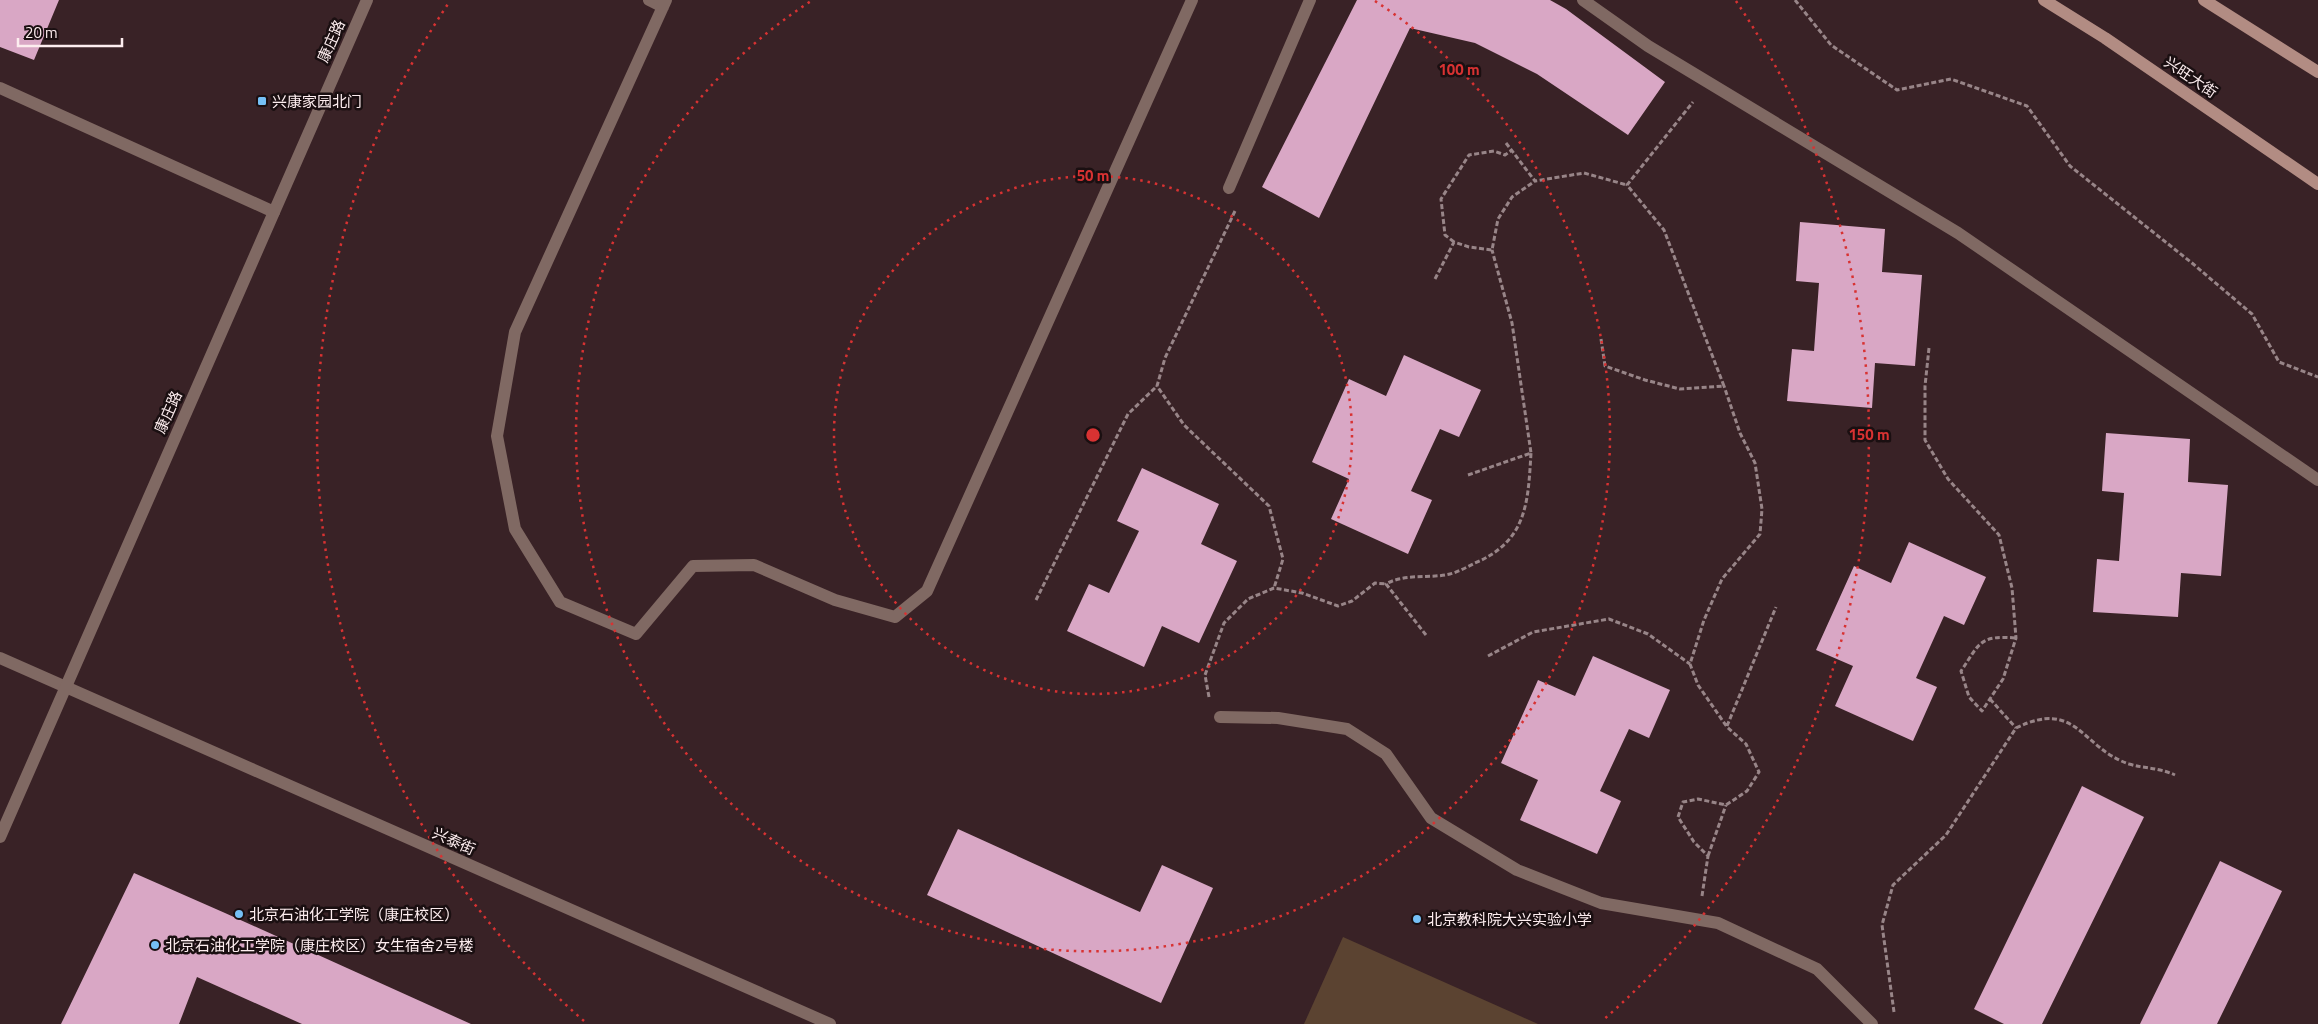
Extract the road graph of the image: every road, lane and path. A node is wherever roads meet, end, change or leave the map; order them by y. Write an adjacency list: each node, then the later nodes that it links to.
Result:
1 (367, 0): 20 (street, 康庄路)
2 (649, 0): 9 (street)
3 (1192, 0): 9 (street)
4 (1310, 0): 18 (street)
5 (1583, 0): 11 (street)
6 (1795, 0): 26 (path)
7 (2044, 0): 16 (main road, 兴旺大街)
8 (2204, 0): 10 (main road)
9 (664, 3)
10 (2318, 72)
11 (1709, 82): 17 (path); 31 (street)
12 (0, 88): 20 (street)
13 (1506, 143): 14 (path)
14 (1512, 150): 15 (path); 21 (path)
15 (1535, 181): 17 (path); 22 (path)
16 (2318, 184)
17 (1627, 185): 28 (path)
18 (1228, 188)
19 (1238, 204): 27 (path)
20 (274, 212): 41 (street, 康庄路)
21 (1454, 242): 22 (path); 23 (path)
22 (1492, 250): 29 (path)
23 (1435, 279)
24 (1602, 339): 28 (path)
25 (1929, 348): 37 (path)
26 (2318, 377)
27 (1157, 386): 33 (path); 34 (path)
28 (1724, 386): 40 (path)
29 (1531, 453): 30 (path); 32 (path)
30 (1468, 475)
31 (2318, 480)
32 (1386, 584): 33 (path); 36 (path)
33 (1274, 588): 43 (path)
34 (1036, 600)
35 (1776, 607): 44 (path)
36 (1426, 636)
37 (2016, 638): 42 (path); 42 (path)
38 (1488, 656): 40 (path)
39 (0, 658): 41 (street, 兴泰街)
40 (1690, 664): 44 (path)
41 (65, 687): 48 (street, 康庄路); 52 (street, 兴泰街)
42 (1990, 699): 45 (path)
43 (1220, 717): 50 (street)
44 (1727, 727): 47 (path)
45 (2016, 728): 46 (path); 51 (path)
46 (2175, 775)
47 (1726, 805): 49 (path); 49 (path)
48 (0, 837)
49 (1708, 856): 50 (path)
50 (1699, 919): 53 (street)
51 (1894, 1015)
52 (830, 1024)
53 (1872, 1024)

